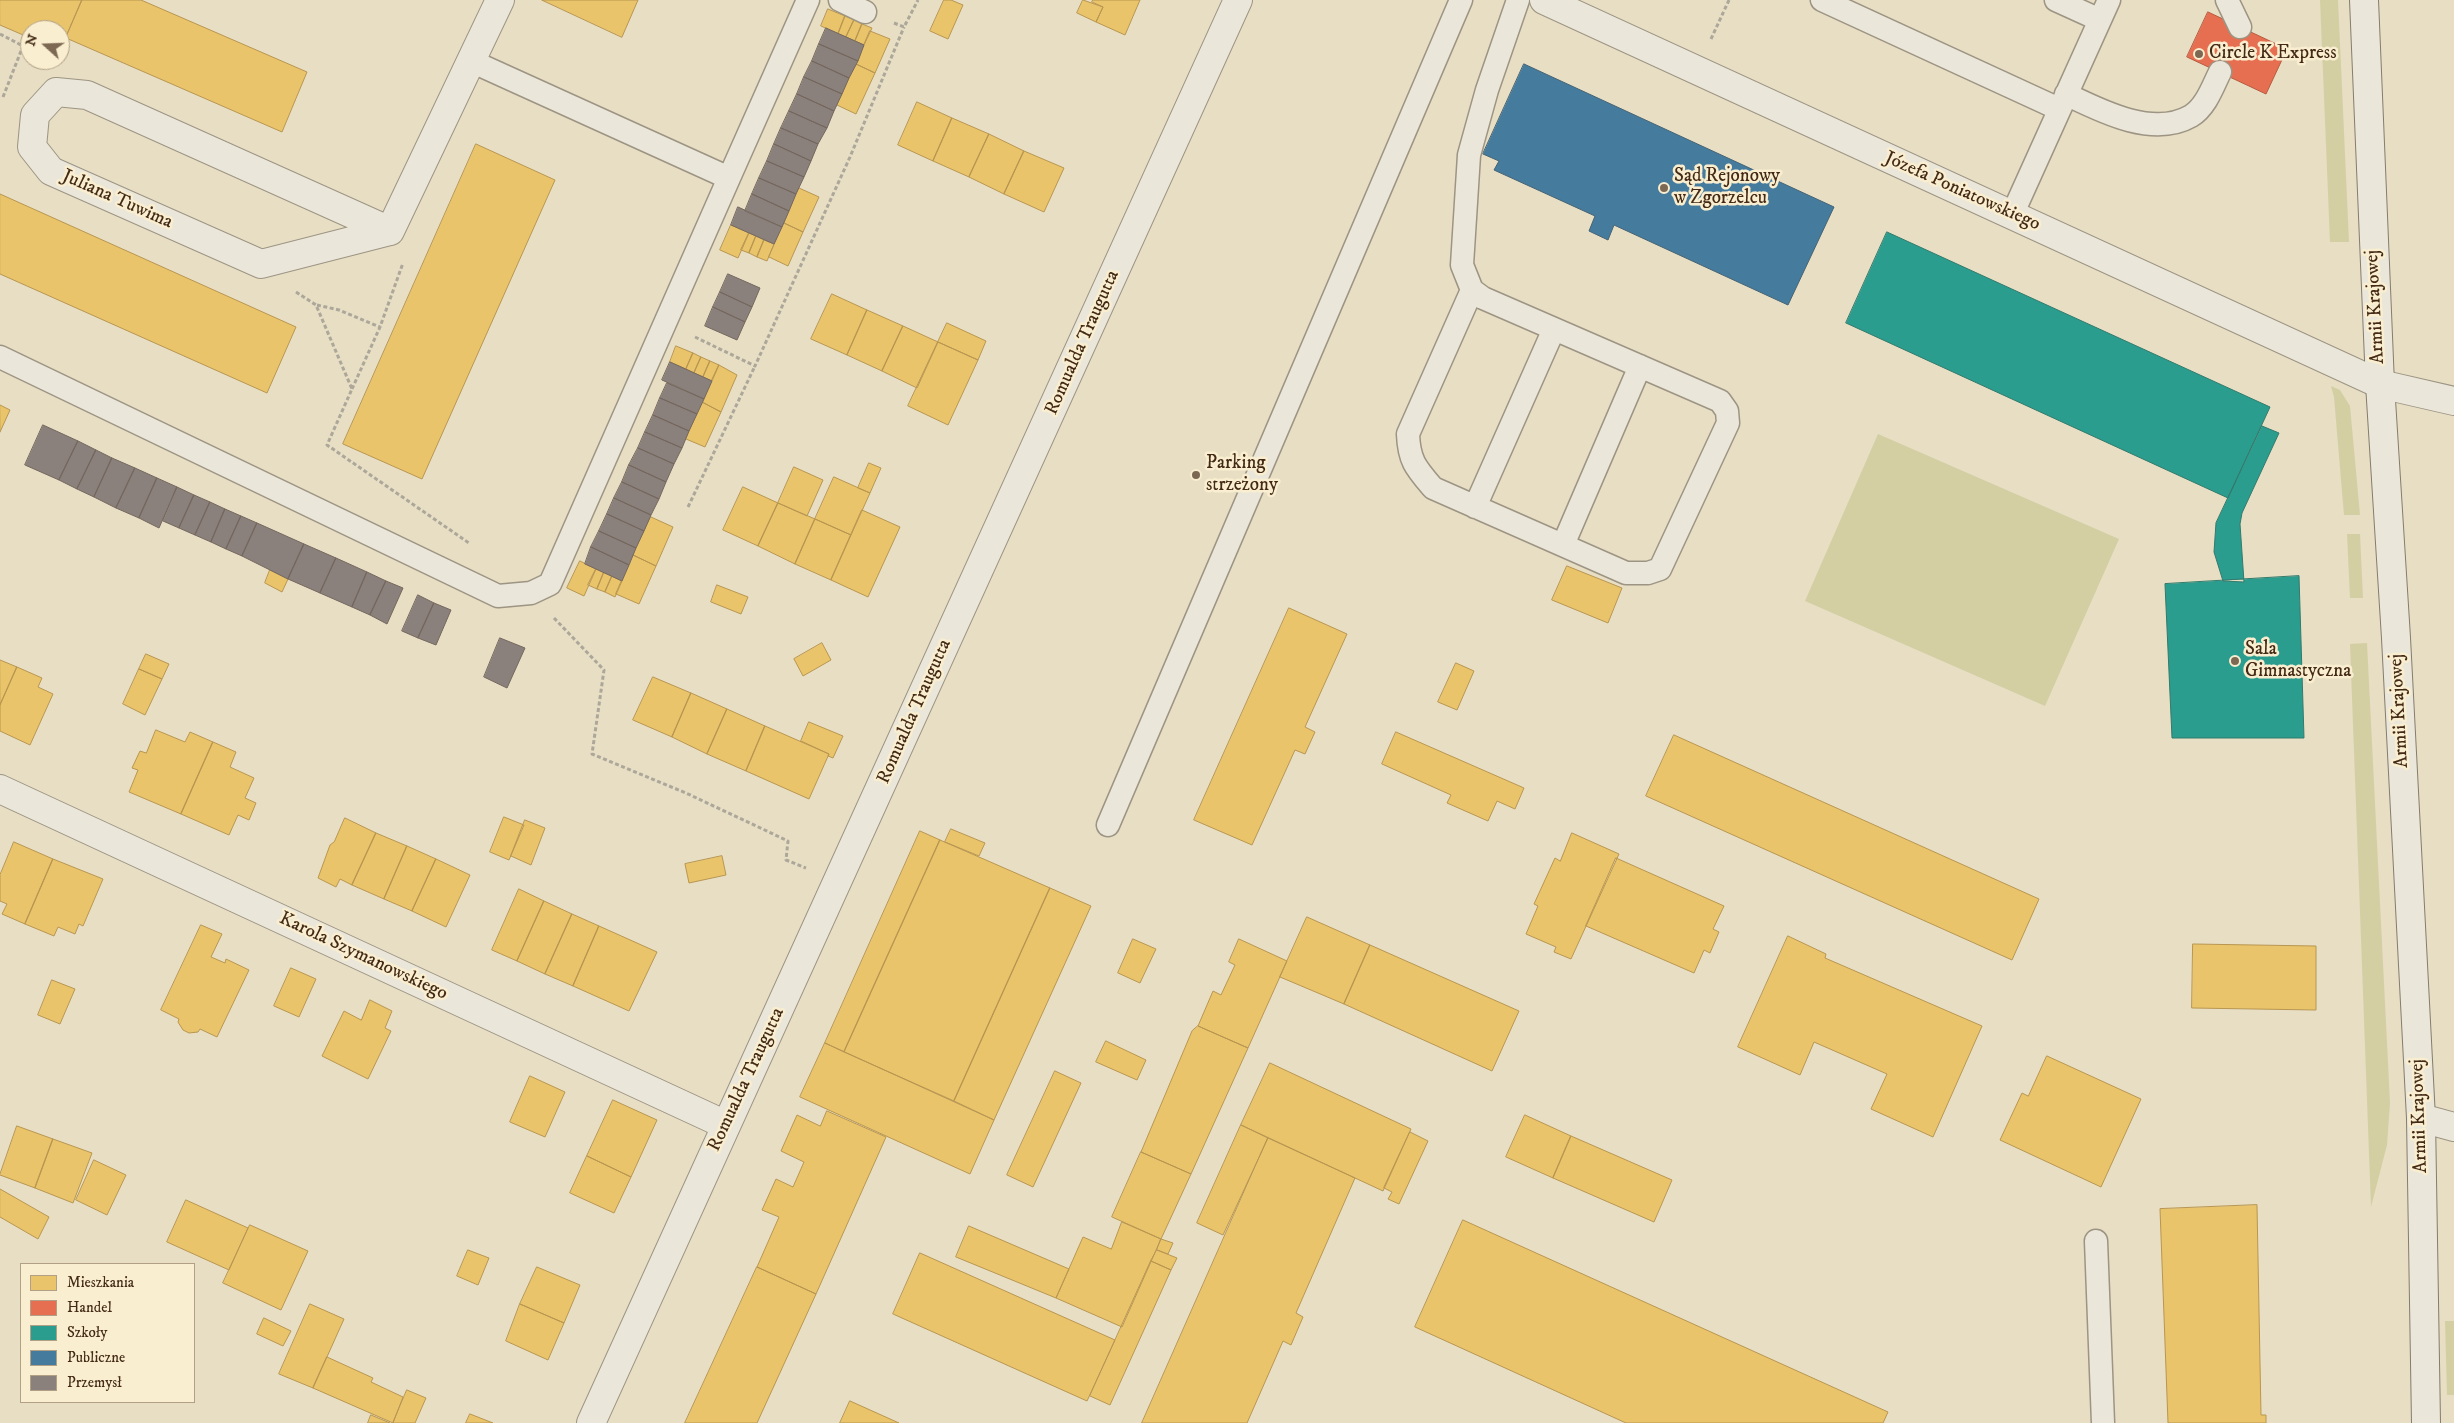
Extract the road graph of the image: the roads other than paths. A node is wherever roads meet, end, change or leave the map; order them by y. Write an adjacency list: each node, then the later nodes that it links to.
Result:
1 (500, 0): 15 (street)
2 (808, 0): 18 (lane)
3 (840, 0): 13 (lane)
4 (1238, 0): 32 (street, Romualda Traugutta)
5 (1461, 0): 30 (lane)
6 (1518, 0): 21 (lane)
7 (1544, 0): 19 (street, Józefa Poniatowskiego)
8 (1822, 0): 17 (lane)
9 (2056, 0): 12 (lane)
10 (2227, 0): 14 (lane)
11 (2364, 0): 25 (street, Armii Krajowej)
12 (2104, 10): 17 (lane)
13 (865, 12)
14 (2240, 27)
15 (471, 62): 18 (lane); 20 (street)
16 (2220, 72): 17 (lane)
17 (2063, 101): 19 (lane)
18 (729, 178): 23 (lane)
19 (2012, 214): 25 (street, Józefa Poniatowskiego)
20 (390, 231): 20 (street, Juliana Tuwima)
21 (1472, 290): 22 (lane); 27 (lane)
22 (1554, 329): 24 (lane); 27 (lane)
23 (0, 358)
24 (1640, 366): 28 (lane); 28 (lane)
25 (2380, 384): 26 (street, Józefa Poniatowskiego); 31 (street, Armii Krajowej)
26 (2454, 401)
27 (1475, 507): 28 (lane)
28 (1563, 545)
29 (0, 789): 32 (street, Karola Szymanowskiego)
30 (1108, 825)
31 (2421, 1118): 33 (street); 37 (street, Armii Krajowej)
32 (726, 1125): 35 (street, Romualda Traugutta)
33 (2454, 1127)
34 (2096, 1242): 36 (lane)
35 (591, 1423)
36 (2103, 1423)
37 (2426, 1423)

